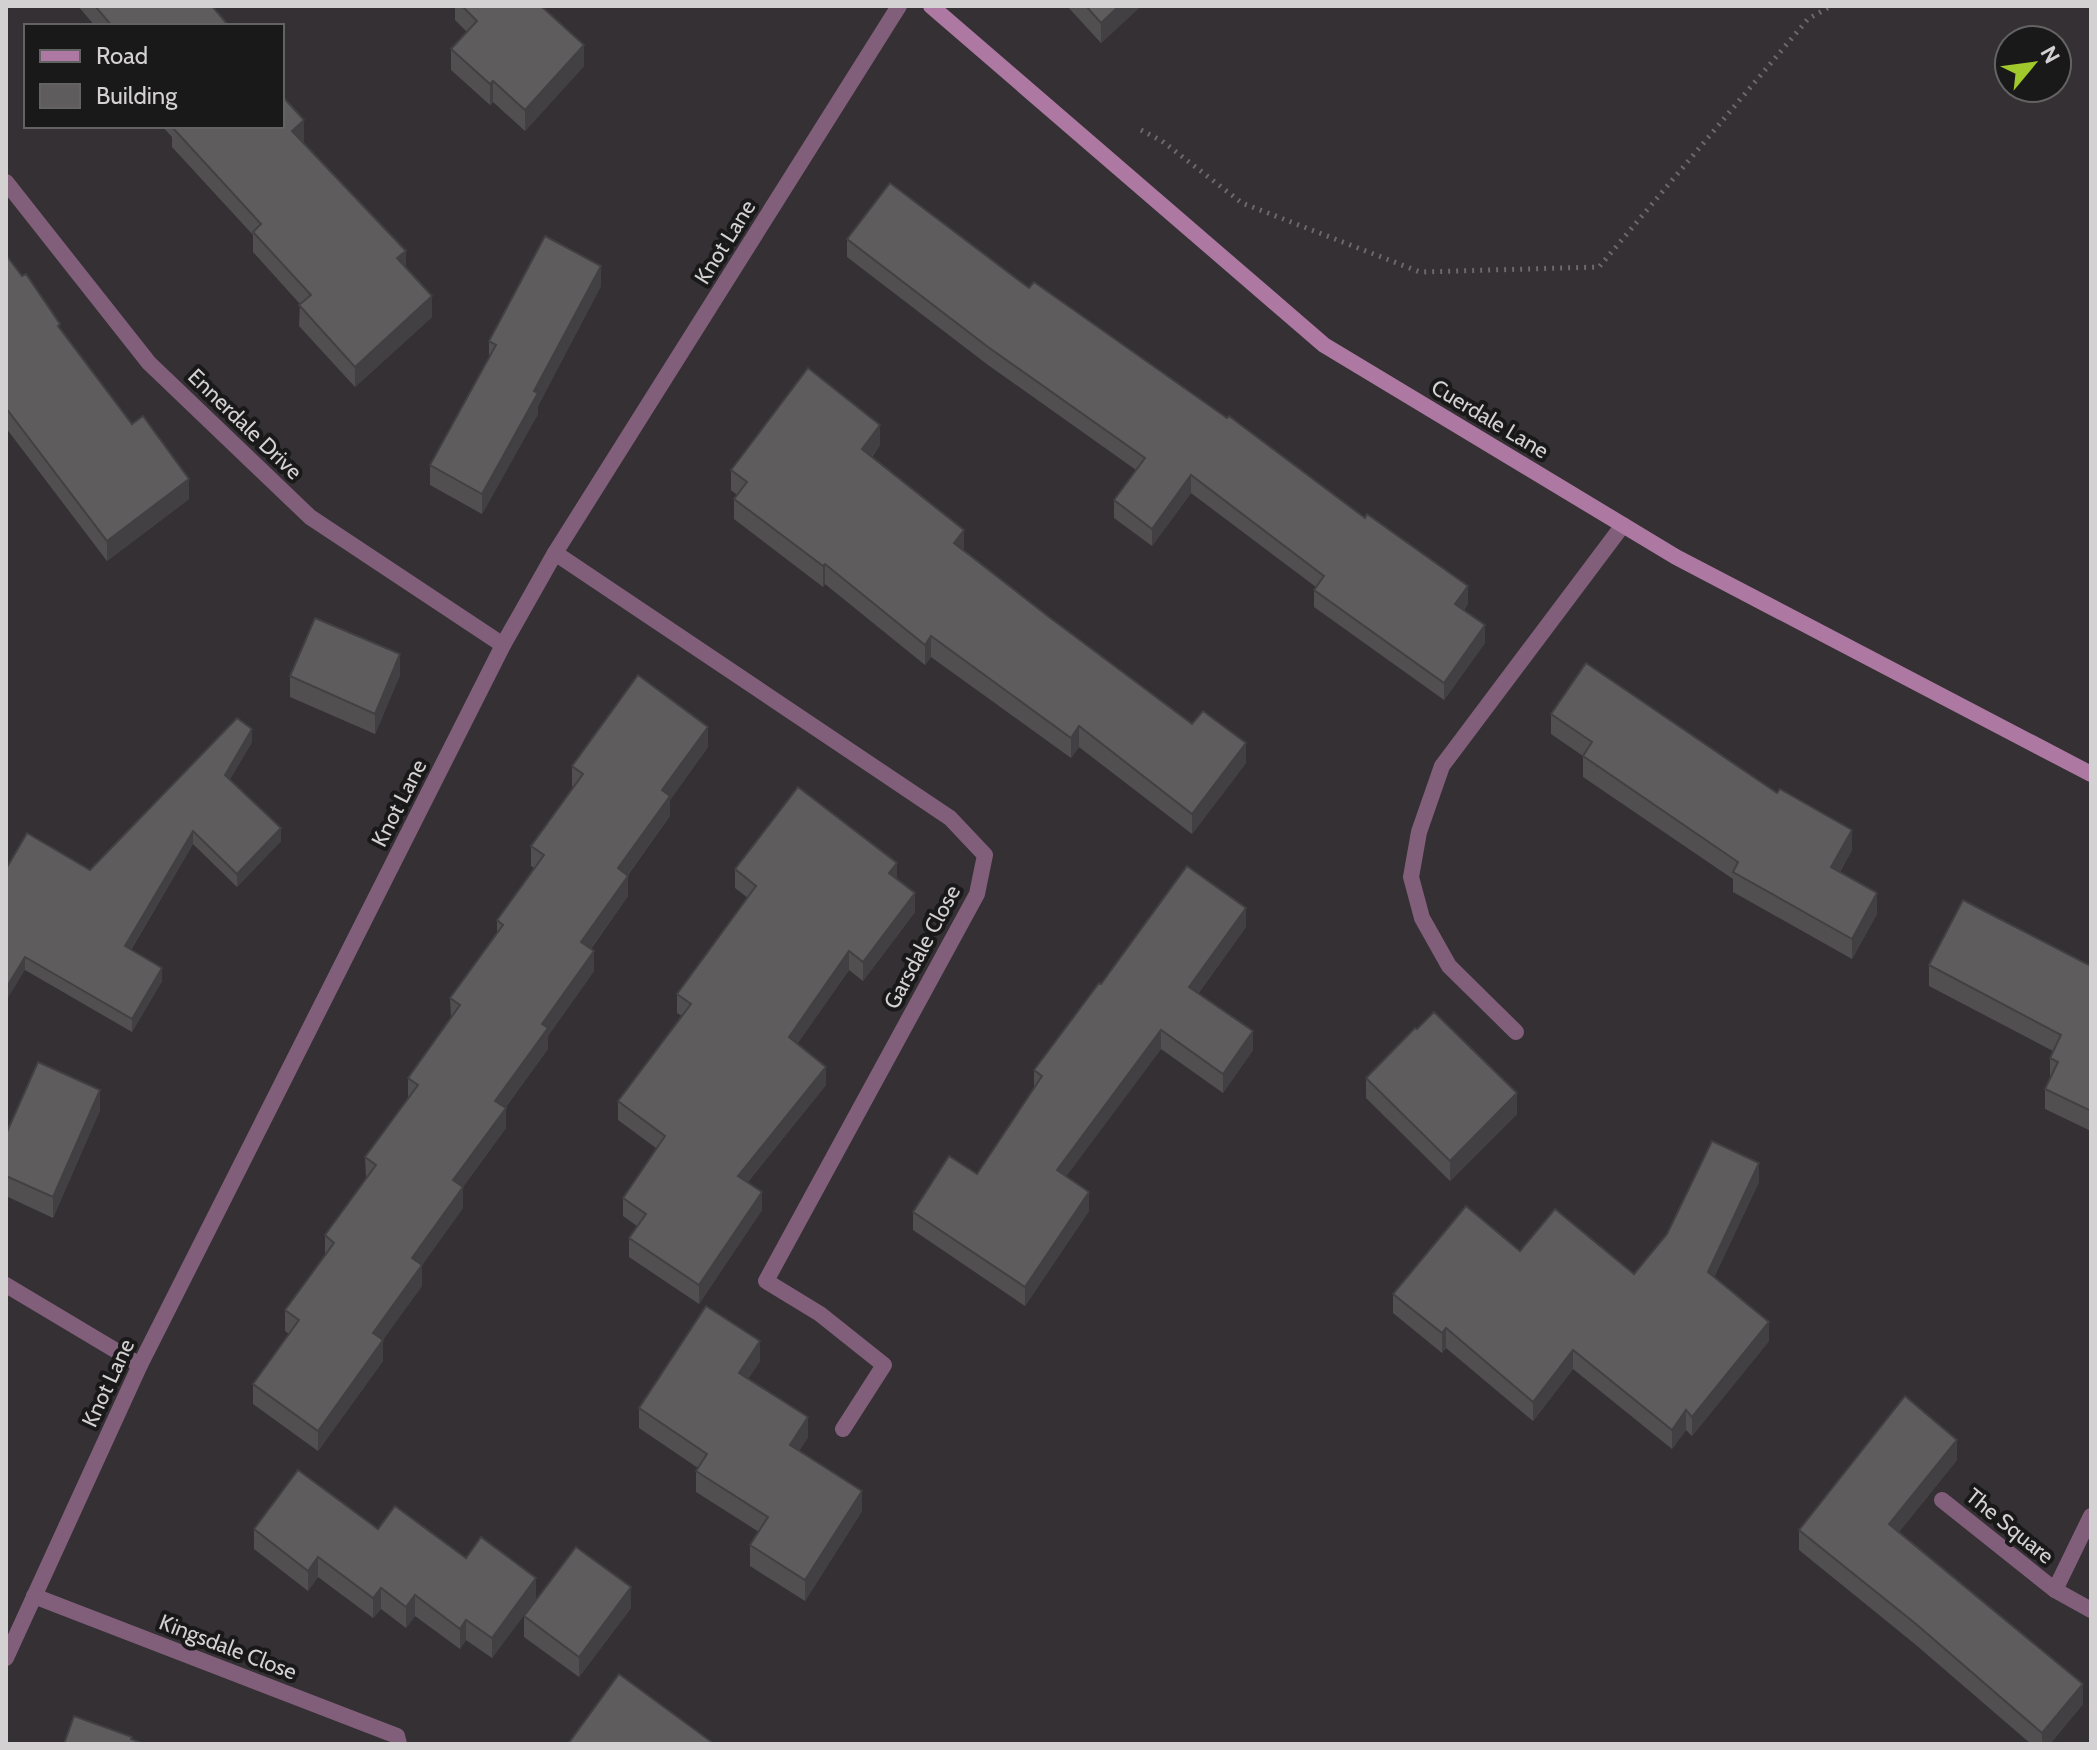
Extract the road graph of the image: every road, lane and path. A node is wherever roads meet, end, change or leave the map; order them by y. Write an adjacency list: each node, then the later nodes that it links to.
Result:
1 (899, 6): 7 (street, Knot Lane)
2 (931, 6): 6 (main road, Cuerdale Lane)
3 (1831, 6): 4 (path)
4 (1135, 126)
5 (6, 182): 8 (street, Ennerdale Drive)
6 (1623, 525): 9 (main road, Cuerdale Lane); 10 (street)
7 (555, 553): 8 (street, Knot Lane); 13 (street, Garsdale Close)
8 (503, 645): 12 (street, Knot Lane)
9 (2091, 774)
10 (1516, 1032)
11 (6, 1285): 12 (street)
12 (140, 1365): 17 (street, Knot Lane)
13 (843, 1429)
14 (1942, 1500): 16 (street, The Square)
15 (2091, 1516): 16 (street)
16 (2055, 1590): 18 (street, The Square)
17 (34, 1596): 19 (street, Knot Lane); 20 (street, Kingsdale Close)
18 (2091, 1610)
19 (6, 1658)
20 (399, 1744)

